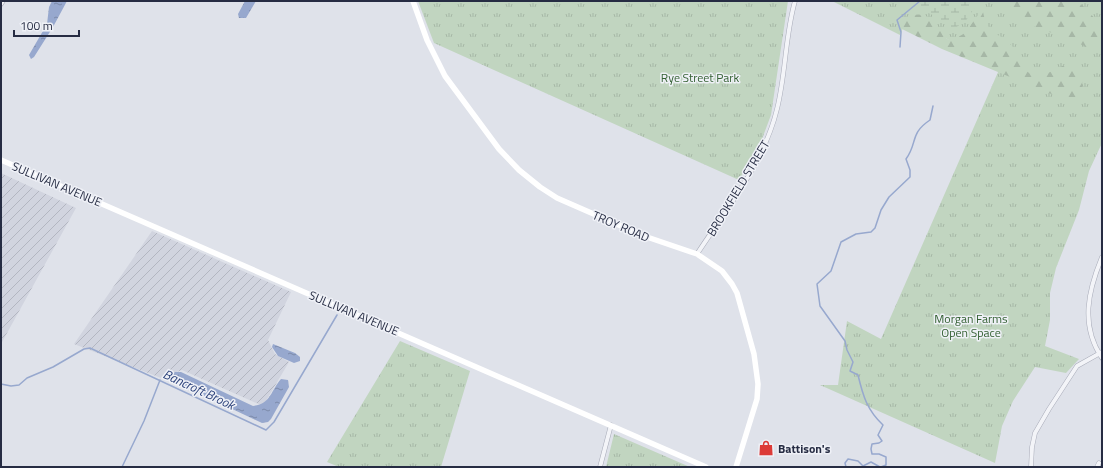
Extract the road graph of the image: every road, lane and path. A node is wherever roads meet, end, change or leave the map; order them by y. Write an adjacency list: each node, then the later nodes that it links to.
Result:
1 (3, 1): 4 (street)
2 (413, 1): 6 (main road, TROY ROAD)
3 (795, 1): 6 (street, BROOKFIELD STREET)
4 (1, 4)
5 (1, 160): 10 (main road, SULLIVAN AVENUE)
6 (697, 254): 13 (main road, TROY ROAD)
7 (1102, 257): 8 (street)
8 (1100, 353): 9 (street); 14 (street)
9 (1102, 358)
10 (611, 425): 11 (street); 12 (main road, SULLIVAN AVENUE)
11 (600, 467)
12 (706, 467)
13 (736, 467)
14 (1031, 467)

